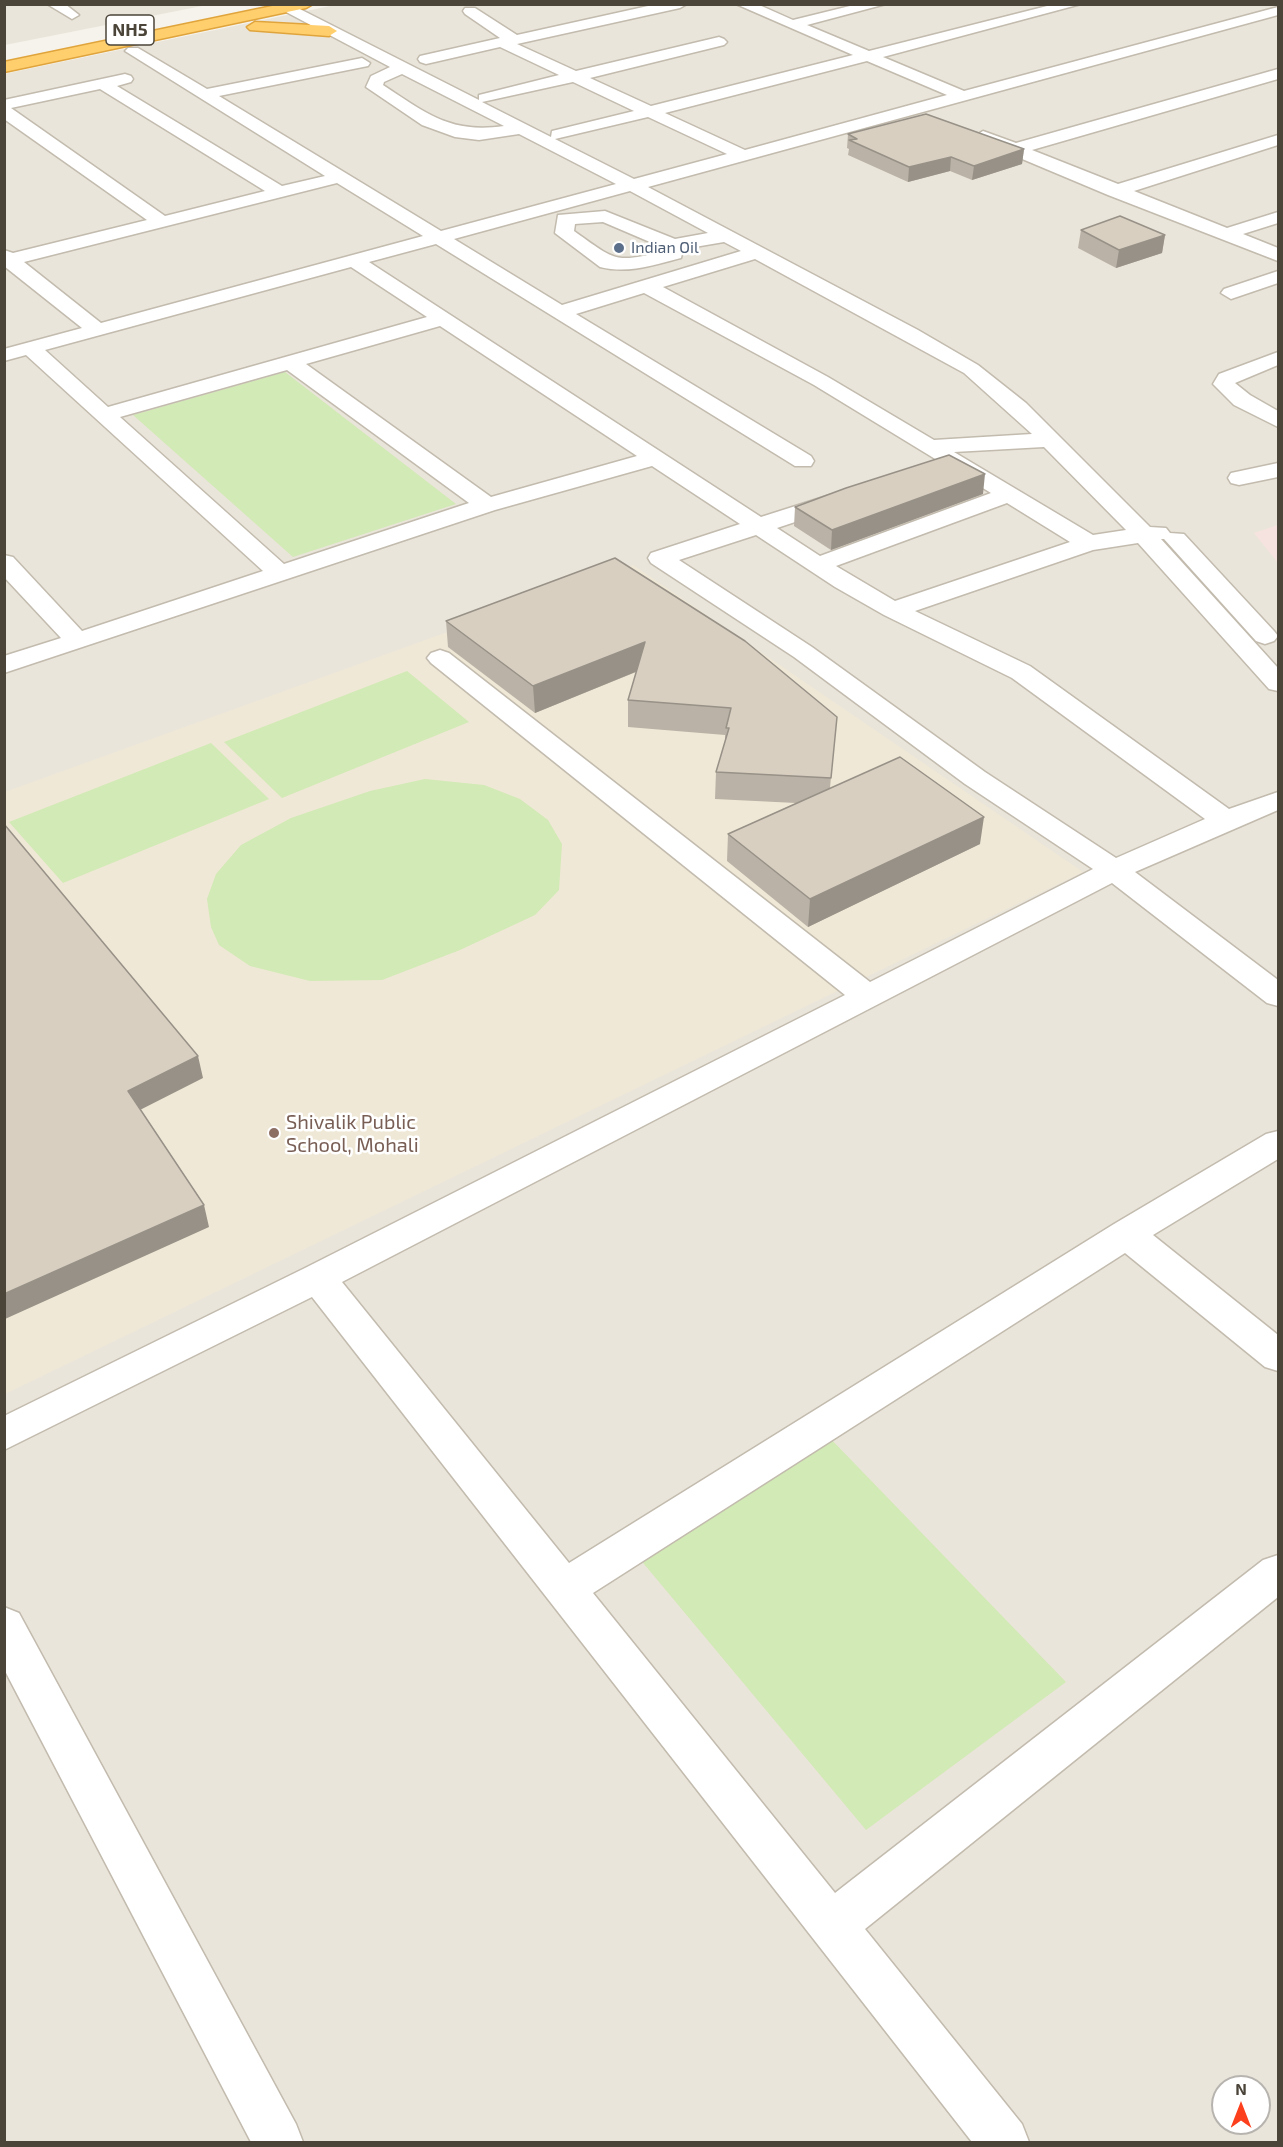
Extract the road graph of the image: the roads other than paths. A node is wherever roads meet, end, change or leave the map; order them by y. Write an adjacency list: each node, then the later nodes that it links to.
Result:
1 (54, 4): 11 (street)
2 (255, 4): 21 (highway, NH5)
3 (680, 4): 12 (street)
4 (743, 4): 13 (street)
5 (879, 4): 13 (street)
6 (1074, 4): 19 (street)
7 (294, 5): 14 (highway, NH5); 15 (street); 30 (street)
8 (590, 9): 12 (street)
9 (1278, 11): 29 (street)
10 (470, 12): 16 (street)
11 (72, 15)
12 (611, 19): 16 (street)
13 (794, 24): 19 (street)
14 (205, 25): 15 (highway); 21 (highway, NH5)
15 (329, 31): 23 (street)
16 (507, 41): 20 (street); 26 (street)
17 (719, 42): 26 (street)
18 (133, 51): 24 (street)
19 (868, 57): 29 (street); 34 (street)
20 (426, 59)
21 (6, 63)
22 (362, 63): 28 (street)
23 (401, 68): 36 (street); 36 (street)
24 (168, 70): 27 (street); 28 (street)
25 (1278, 74): 40 (street)
26 (576, 76): 30 (street); 34 (street)
27 (103, 84): 31 (street); 45 (street)
28 (207, 94): 42 (street)
29 (963, 96): 32 (street)
30 (485, 98): 38 (street)
31 (4, 105)
32 (917, 109): 35 (street); 41 (street)
33 (4, 111): 49 (street)
34 (650, 112): 38 (street); 41 (street)
35 (939, 118)
36 (520, 129): 43 (street)
37 (971, 131): 40 (street)
38 (558, 135): 43 (street)
39 (1278, 140): 44 (street)
40 (1015, 149): 44 (street)
41 (744, 156): 43 (street)
42 (341, 177): 45 (street); 52 (street)
43 (642, 184): 46 (street); 51 (street); 68 (street)
44 (1114, 191): 50 (street)
45 (279, 192): 49 (street)
46 (542, 211): 48 (street); 52 (street)
47 (1278, 217): 50 (street)
48 (567, 220): 53 (street); 53 (street)
49 (162, 222): 56 (street)
50 (1227, 234): 55 (street)
51 (726, 236): 53 (street); 54 (street)
52 (441, 238): 57 (street); 61 (street)
53 (673, 245)
54 (757, 252): 59 (street); 71 (street)
55 (1278, 255)
56 (7, 258): 63 (street)
57 (354, 261): 62 (street); 63 (street)
58 (1278, 277): 60 (street)
59 (646, 286): 61 (street); 73 (street)
60 (1231, 293)
61 (561, 312): 74 (street)
62 (440, 320): 67 (street); 72 (street)
63 (98, 330): 64 (street)
64 (30, 348): 65 (street); 69 (street)
65 (4, 355)
66 (1278, 358): 70 (street)
67 (290, 362): 69 (street); 81 (street)
68 (1011, 377)
69 (103, 415): 87 (street)
70 (1278, 420)
71 (1049, 440): 73 (street); 83 (street)
72 (653, 459): 81 (street); 82 (street)
73 (937, 459): 79 (street)
74 (803, 461)
75 (1278, 470): 77 (street)
76 (1111, 474): 80 (street)
77 (1239, 478)
78 (858, 494): 82 (street)
79 (1010, 494): 84 (street); 86 (street)
80 (1135, 499)
81 (487, 505): 87 (street)
82 (760, 527): 86 (street); 96 (street)
83 (1155, 527): 84 (street); 90 (street); 93 (street)
84 (1089, 543): 88 (street)
85 (4, 562): 89 (street)
86 (817, 565): 88 (street)
87 (280, 573): 89 (street)
88 (893, 610): 95 (street)
89 (78, 640): 92 (street)
90 (1278, 651)
91 (440, 658): 97 (street)
92 (4, 665)
93 (1278, 683)
94 (1278, 800): 95 (street)
95 (1226, 820): 96 (street)
96 (1114, 870): 97 (street); 98 (street)
97 (867, 996): 101 (street)
98 (1278, 996)
99 (1278, 1143): 100 (street)
100 (1127, 1234): 102 (street); 105 (street)
101 (318, 1278): 103 (street); 105 (street)
102 (1278, 1356)
103 (4, 1434)
104 (1278, 1573): 107 (street)
105 (564, 1589): 107 (street)
106 (4, 1626): 108 (street)
107 (832, 1925): 109 (street)
108 (278, 2142)
109 (1004, 2142)

